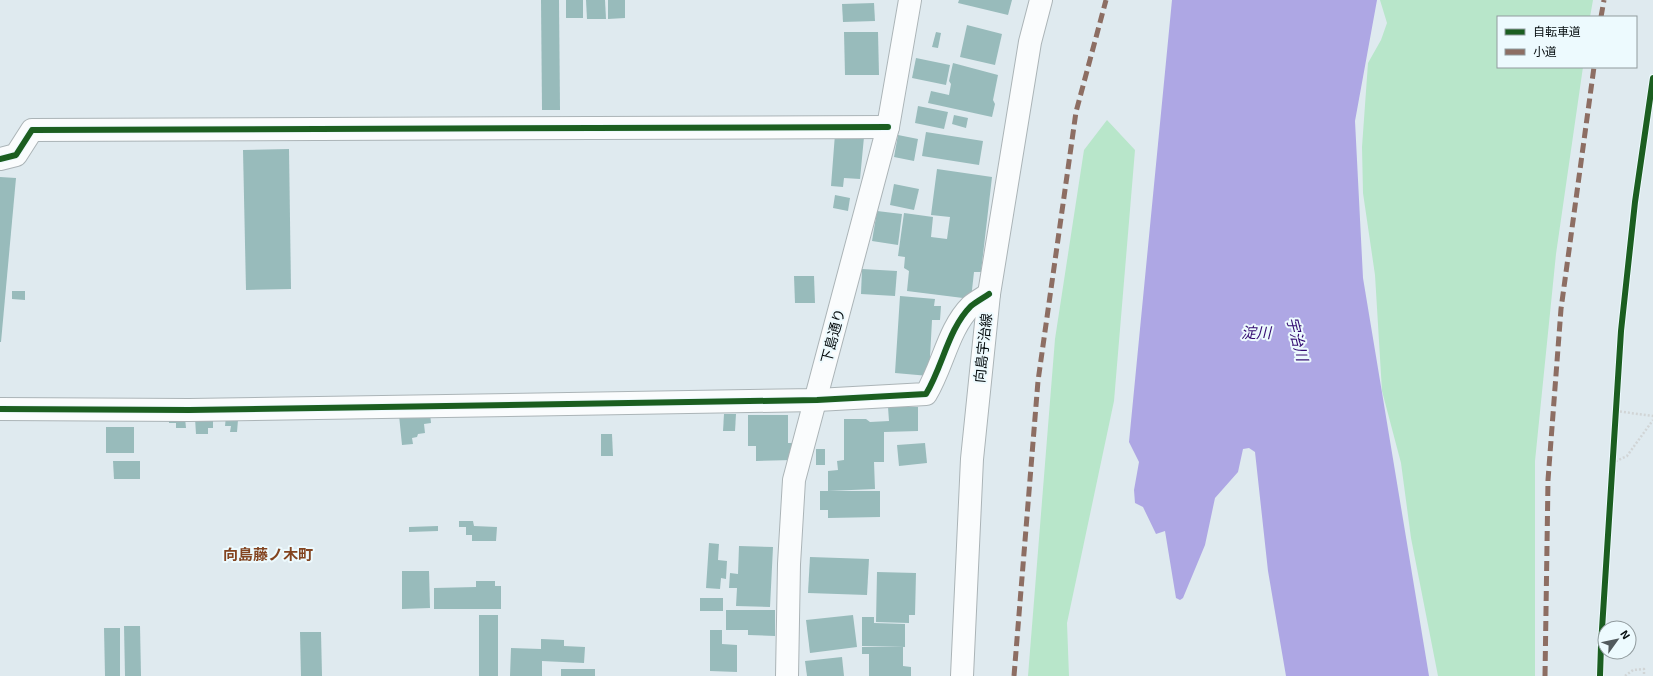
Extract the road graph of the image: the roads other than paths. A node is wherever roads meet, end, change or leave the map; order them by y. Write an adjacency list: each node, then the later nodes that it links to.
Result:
1 (910, 0): 3 (street, 下島通り)
2 (1041, 0): 5 (street, 向島宇治線)
3 (888, 127): 4 (street); 6 (street, 下島通り)
4 (0, 159)
5 (989, 294): 6 (street); 9 (street, 向島宇治線)
6 (817, 400): 7 (street); 8 (street, 下島通り)
7 (0, 408)
8 (787, 676)
9 (962, 676)

